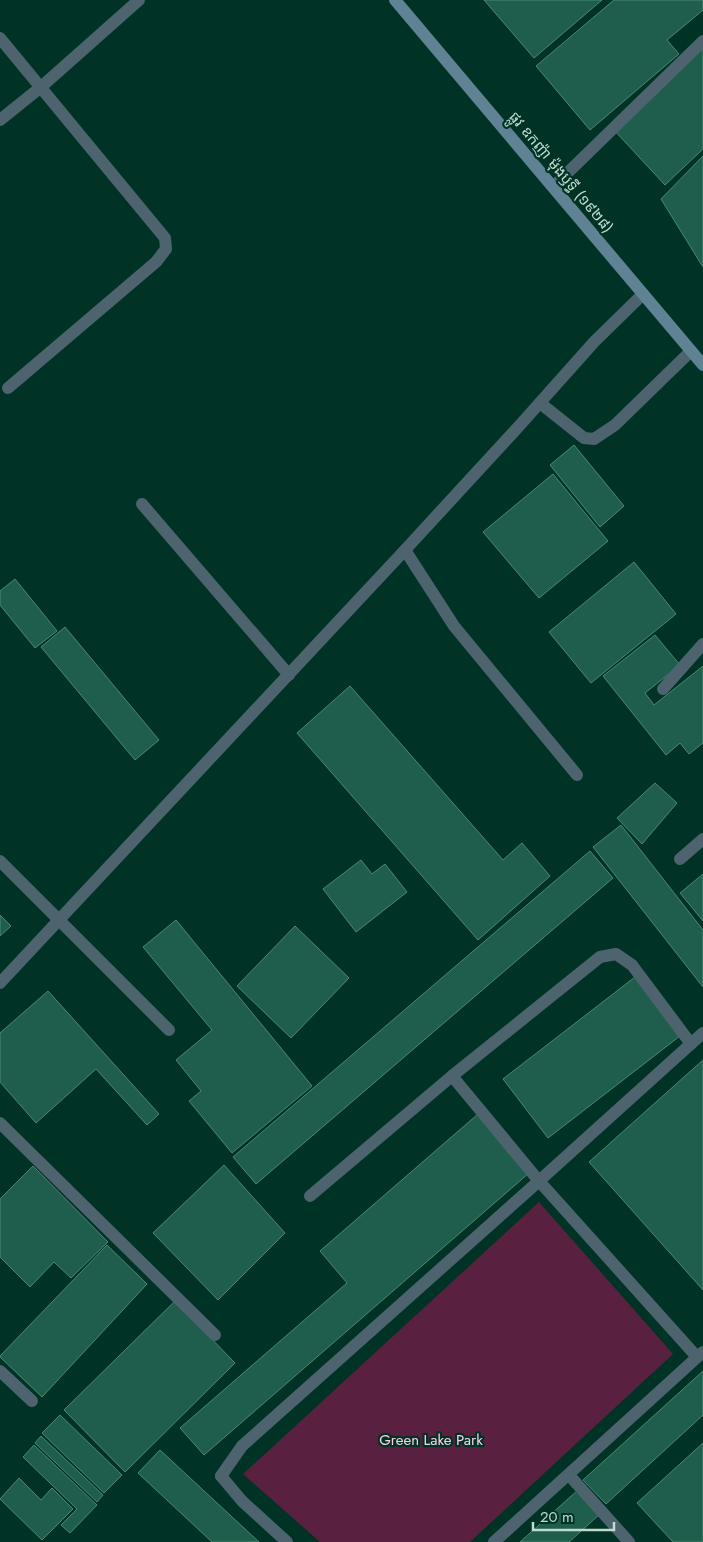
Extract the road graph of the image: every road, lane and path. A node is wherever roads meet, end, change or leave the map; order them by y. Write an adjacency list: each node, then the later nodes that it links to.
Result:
1 (139, 0): 5 (street)
2 (395, 0): 7 (main road, ផ្លូវ ឧកញ៉ា ម៉ុងឫទ្ធី (១៩២៨))
3 (0, 38): 5 (street)
4 (703, 41): 7 (street)
5 (41, 87): 6 (street); 11 (street)
6 (0, 120)
7 (553, 187): 8 (main road, ផ្លូវ ឧកញ៉ា ម៉ុងឫទ្ធី (១៩២៨))
8 (643, 294): 9 (main road, ផ្លូវ ឧកញ៉ា ម៉ុងឫទ្ធី (១៩២៨)); 12 (street)
9 (691, 351): 10 (main road, ផ្លូវ ឧកញ៉ា ម៉ុងឫទ្ធី (១៩២៨)); 12 (street)
10 (703, 365)
11 (8, 388)
12 (540, 403): 14 (street)
13 (142, 504): 16 (street)
14 (405, 550): 16 (street); 18 (street)
15 (703, 644): 17 (street)
16 (288, 675): 22 (street)
17 (663, 689)
18 (577, 775)
19 (703, 839): 20 (street)
20 (680, 859)
21 (0, 861): 22 (street)
22 (59, 919): 23 (street); 24 (street)
23 (0, 983)
24 (169, 1030)
25 (703, 1033): 26 (street)
26 (691, 1044): 27 (street); 29 (street)
27 (452, 1076): 29 (street); 30 (street)
28 (0, 1123): 31 (street)
29 (539, 1181): 32 (street); 36 (street)
30 (310, 1196)
31 (214, 1334)
32 (700, 1355): 35 (street)
33 (0, 1371): 34 (street)
34 (32, 1401)
35 (569, 1475): 37 (street); 38 (street)
36 (287, 1542)
37 (494, 1542)
38 (630, 1542)

